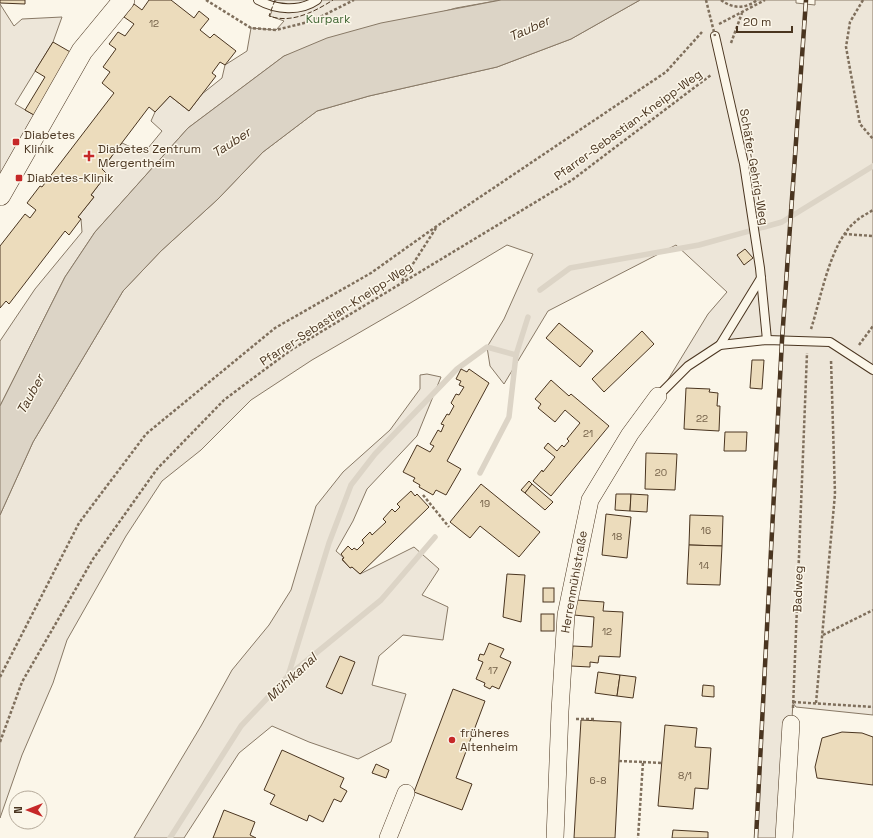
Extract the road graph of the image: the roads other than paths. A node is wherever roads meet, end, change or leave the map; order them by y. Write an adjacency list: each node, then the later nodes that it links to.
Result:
1 (124, 0): 5 (street)
2 (258, 0): 3 (lane)
3 (318, 0)
4 (715, 36): 6 (lane, Schäfer-Gehrig-Weg)
5 (0, 195)
6 (761, 278): 7 (lane, Schäfer-Gehrig-Weg); 8 (lane)
7 (767, 340): 8 (lane); 9 (lane)
8 (720, 345): 10 (lane)
9 (873, 370)
10 (658, 396): 14 (street, Herrenmühlstraße)
11 (791, 724): 15 (street)
12 (406, 793): 13 (street)
13 (388, 838)
14 (555, 838)
15 (784, 838)

